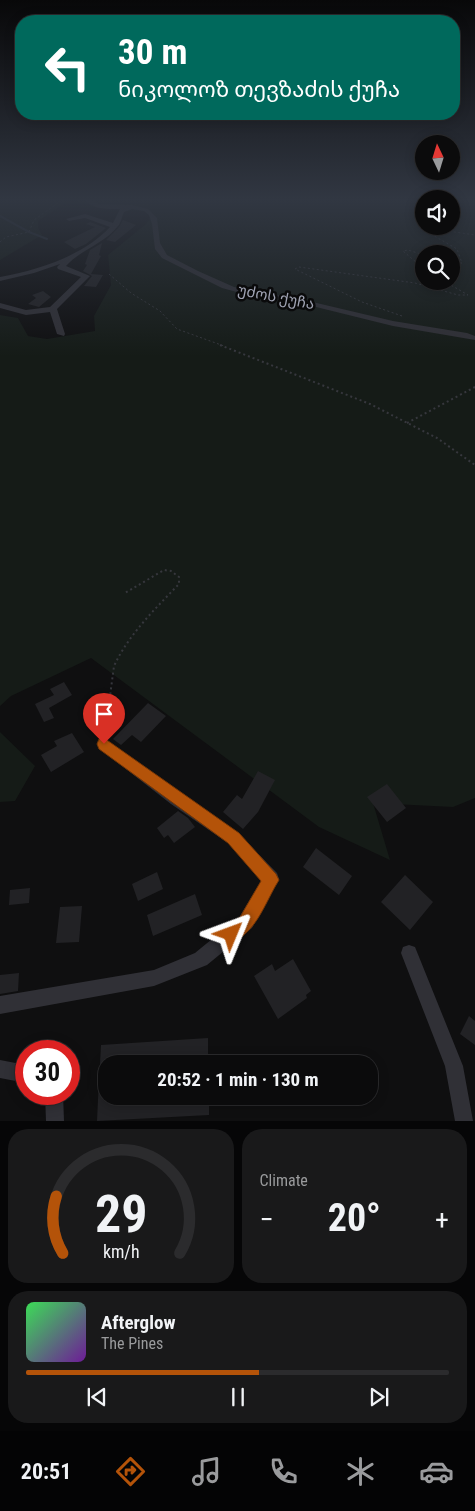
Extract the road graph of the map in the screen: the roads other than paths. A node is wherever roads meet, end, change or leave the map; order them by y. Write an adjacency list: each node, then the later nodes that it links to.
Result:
1 (78, 252): 3 (street)
2 (160, 252): 8 (street, უძოს ქუჩა)
3 (72, 256): 4 (street); 6 (street)
4 (0, 278)
5 (0, 305): 6 (street)
6 (53, 309): 7 (street)
7 (61, 334)
8 (475, 338)
9 (104, 744): 11 (street)
10 (409, 953): 16 (street)
11 (0, 1005)
12 (0, 1069): 13 (street)
13 (15, 1072)
14 (55, 1105): 15 (street)
15 (56, 1121)
16 (464, 1121)

